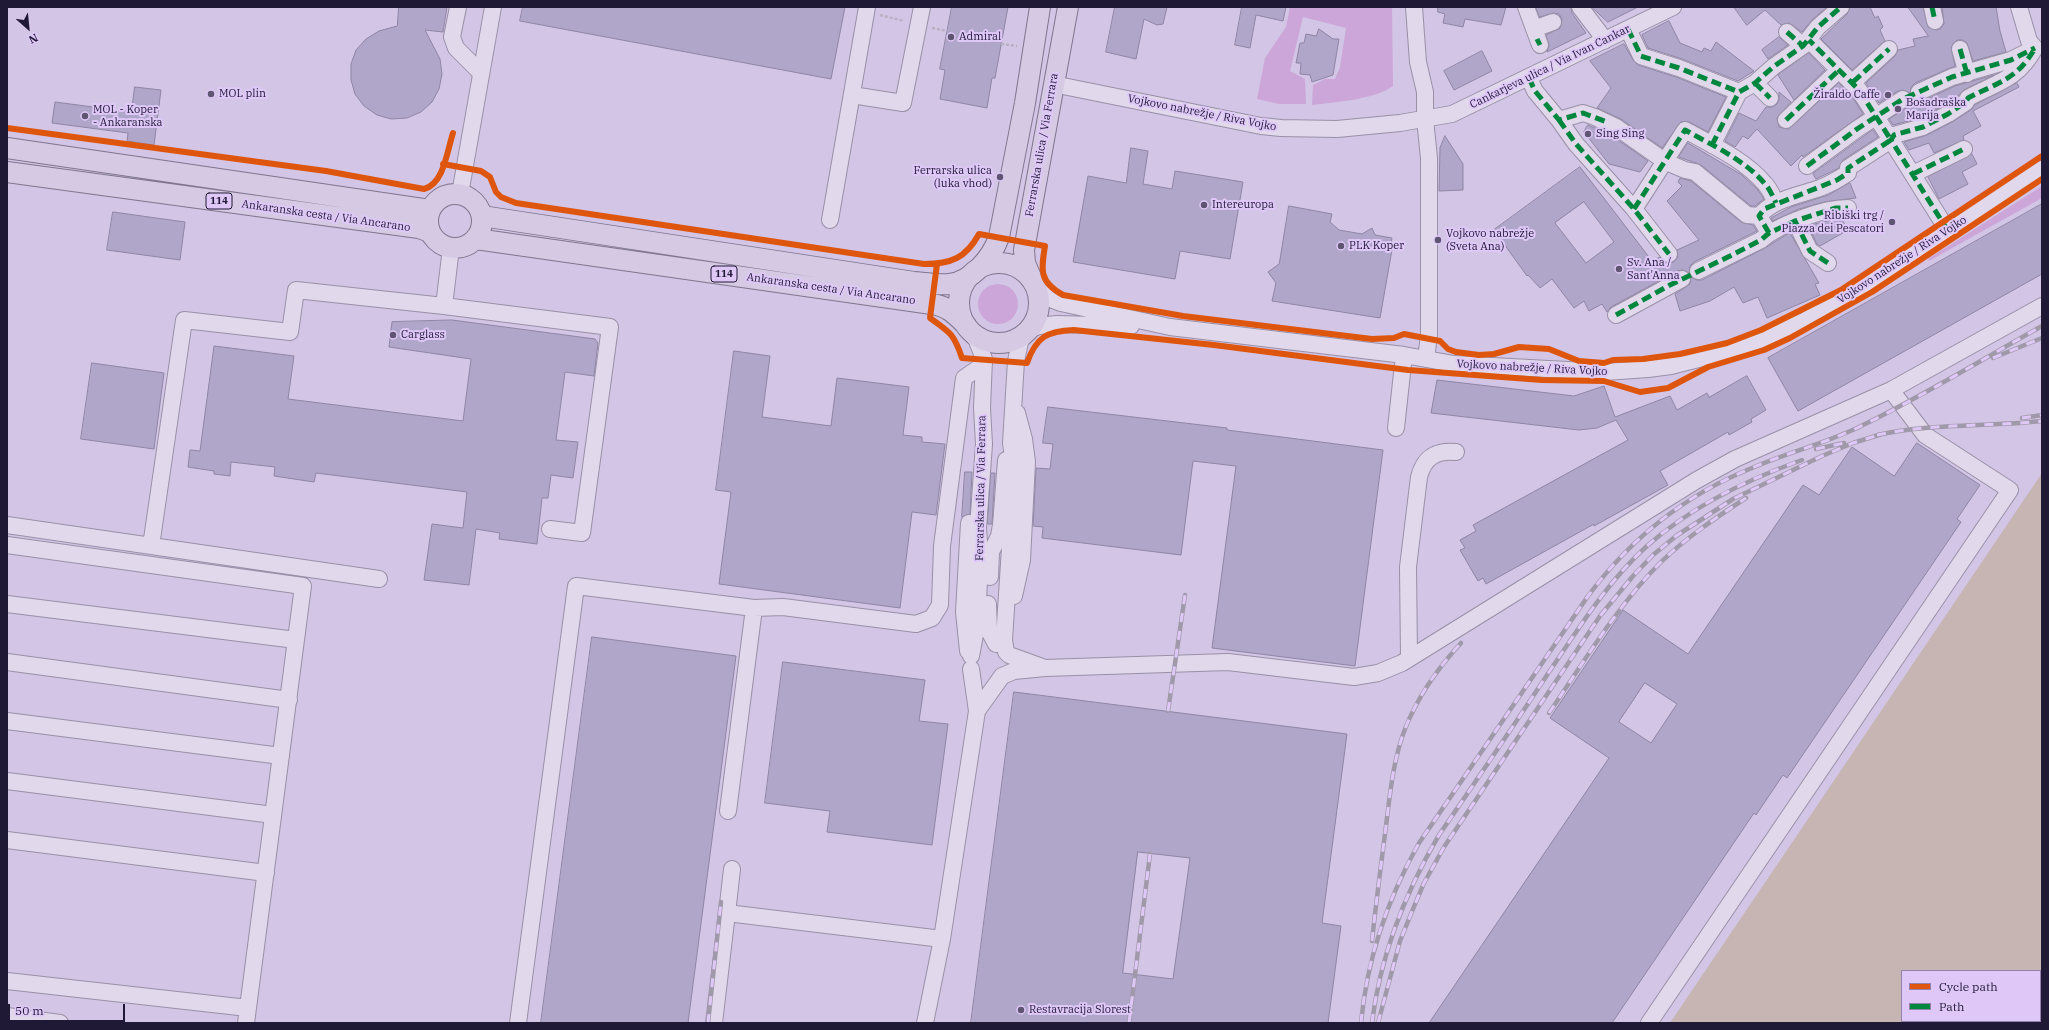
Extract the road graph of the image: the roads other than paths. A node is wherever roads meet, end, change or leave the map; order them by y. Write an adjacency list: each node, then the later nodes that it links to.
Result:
1 (458, 7): 22 (street)
2 (493, 7): 22 (street)
3 (867, 7): 30 (street)
4 (922, 7): 30 (street)
5 (1040, 7): 62 (main road)
6 (1068, 7): 27 (main road, Ferrarska ulica / Via Ferrara)
7 (1414, 7): 34 (street)
8 (1526, 7): 13 (street)
9 (1580, 7): 16 (street)
10 (1673, 7): 14 (street, Cankarjeva ulica / Via Ivan Cankar)
11 (1841, 7): 17 (street)
12 (2019, 7): 18 (street)
13 (1553, 22)
14 (1628, 29): 16 (street, Cankarjeva ulica / Via Ivan Cankar); 28 (street)
15 (1786, 32): 17 (street)
16 (1604, 42): 24 (street, Cankarjeva ulica / Via Ivan Cankar)
17 (1806, 42): 21 (street); 26 (street)
18 (2038, 46): 23 (street); 37 (street)
19 (1889, 49): 25 (street)
20 (1960, 49): 23 (street)
21 (1839, 70): 25 (street); 36 (street)
22 (481, 74): 46 (street)
23 (1967, 74): 29 (street)
24 (1529, 78): 34 (street, Cankarjeva ulica / Via Ivan Cankar); 35 (street)
25 (1852, 82): 33 (street)
26 (1755, 83): 28 (street); 31 (street)
27 (1053, 84): 34 (street, Vojkovo nabrežje / Riva Vojko); 65 (main road, Ferrarska ulica / Via Ferrara)
28 (1739, 92): 38 (street)
29 (1919, 92)
30 (852, 95): 53 (street)
31 (1770, 98)
32 (1903, 100): 33 (street)
33 (1877, 116): 37 (street); 42 (street)
34 (1425, 119): 72 (street)
35 (1559, 120): 41 (street); 49 (street)
36 (1786, 120)
37 (1891, 140): 45 (street); 47 (street)
38 (1712, 145): 41 (street); 47 (street)
39 (7, 148): 50 (main road, Ankaranska cesta / Via Ancarano / 114)
40 (1964, 149): 45 (street)
41 (1666, 162): 49 (street); 52 (street)
42 (1807, 166)
43 (2042, 169): 55 (street, Vojkovo nabrežje / Riva Vojko)
44 (7, 172): 56 (main road, Ankaranska cesta / Via Ancarano / 114)
45 (1913, 174): 55 (street)
46 (460, 194): 50 (main road); 51 (main road)
47 (1776, 203): 52 (street)
48 (1848, 208): 54 (street)
49 (1634, 209): 60 (street)
50 (430, 210): 56 (main road)
51 (482, 216): 58 (main road); 62 (main road, Ankaranska cesta / Via Ancarano / 114)
52 (1759, 216): 57 (street)
53 (830, 220)
54 (1795, 221): 57 (street); 61 (street)
55 (1948, 231): 72 (street, Vojkovo nabrežje / Riva Vojko)
56 (430, 232): 59 (main road, 114)
57 (1769, 233): 63 (street)
58 (476, 239): 59 (main road); 69 (main road, Ankaranska cesta / Via Ancarano / 114)
59 (451, 248): 66 (street)
60 (1669, 254)
61 (1828, 263)
62 (976, 271): 65 (main road, 114); 69 (main road, 114)
63 (1698, 271)
64 (1682, 279): 68 (street)
65 (1033, 282): 70 (street); 71 (main road, 114)
66 (444, 306): 80 (street); 82 (street)
67 (2042, 306): 74 (street)
68 (1616, 315)
69 (966, 325): 71 (main road, 114); 73 (street, Ferrarska ulica / Via Ferrara)
70 (1170, 327): 71 (street); 72 (street, Vojkovo nabrežje / Riva Vojko)
71 (1028, 330): 75 (street)
72 (1416, 357): 76 (street)
73 (984, 364): 85 (street); 91 (street, Ferrarska ulica / Via Ferrara)
74 (1891, 390): 89 (street); 113 (street)
75 (1014, 400): 77 (street); 86 (street)
76 (1396, 428)
77 (1011, 443): 86 (street); 88 (street)
78 (1456, 452): 89 (street)
79 (7, 525): 82 (street)
80 (550, 529)
81 (7, 545): 87 (street)
82 (151, 546): 83 (street)
83 (378, 579)
84 (7, 604): 87 (street)
85 (754, 608): 99 (street); 110 (street)
86 (1004, 630): 88 (street)
87 (296, 640): 94 (street)
88 (1001, 648): 91 (street); 92 (street); 93 (street)
89 (1409, 658): 92 (street)
90 (7, 662): 94 (street)
91 (970, 663): 93 (street); 95 (street, Ferrarska ulica / Via Ferrara)
92 (1045, 668): 93 (street)
93 (1002, 676): 95 (street)
94 (289, 700): 97 (street)
95 (977, 712): 105 (street)
96 (7, 721): 97 (street)
97 (281, 756): 100 (street)
98 (7, 780): 100 (street)
99 (728, 811)
100 (273, 815): 103 (street)
101 (7, 840): 103 (street)
102 (732, 868): 104 (street)
103 (266, 873): 108 (street)
104 (727, 913): 105 (street); 111 (street)
105 (942, 939): 112 (street)
106 (7, 981): 108 (street)
107 (7, 1016): 109 (street)
108 (247, 1016)
109 (60, 1023)
110 (518, 1023)
111 (714, 1023)
112 (925, 1023)
113 (1648, 1023)

